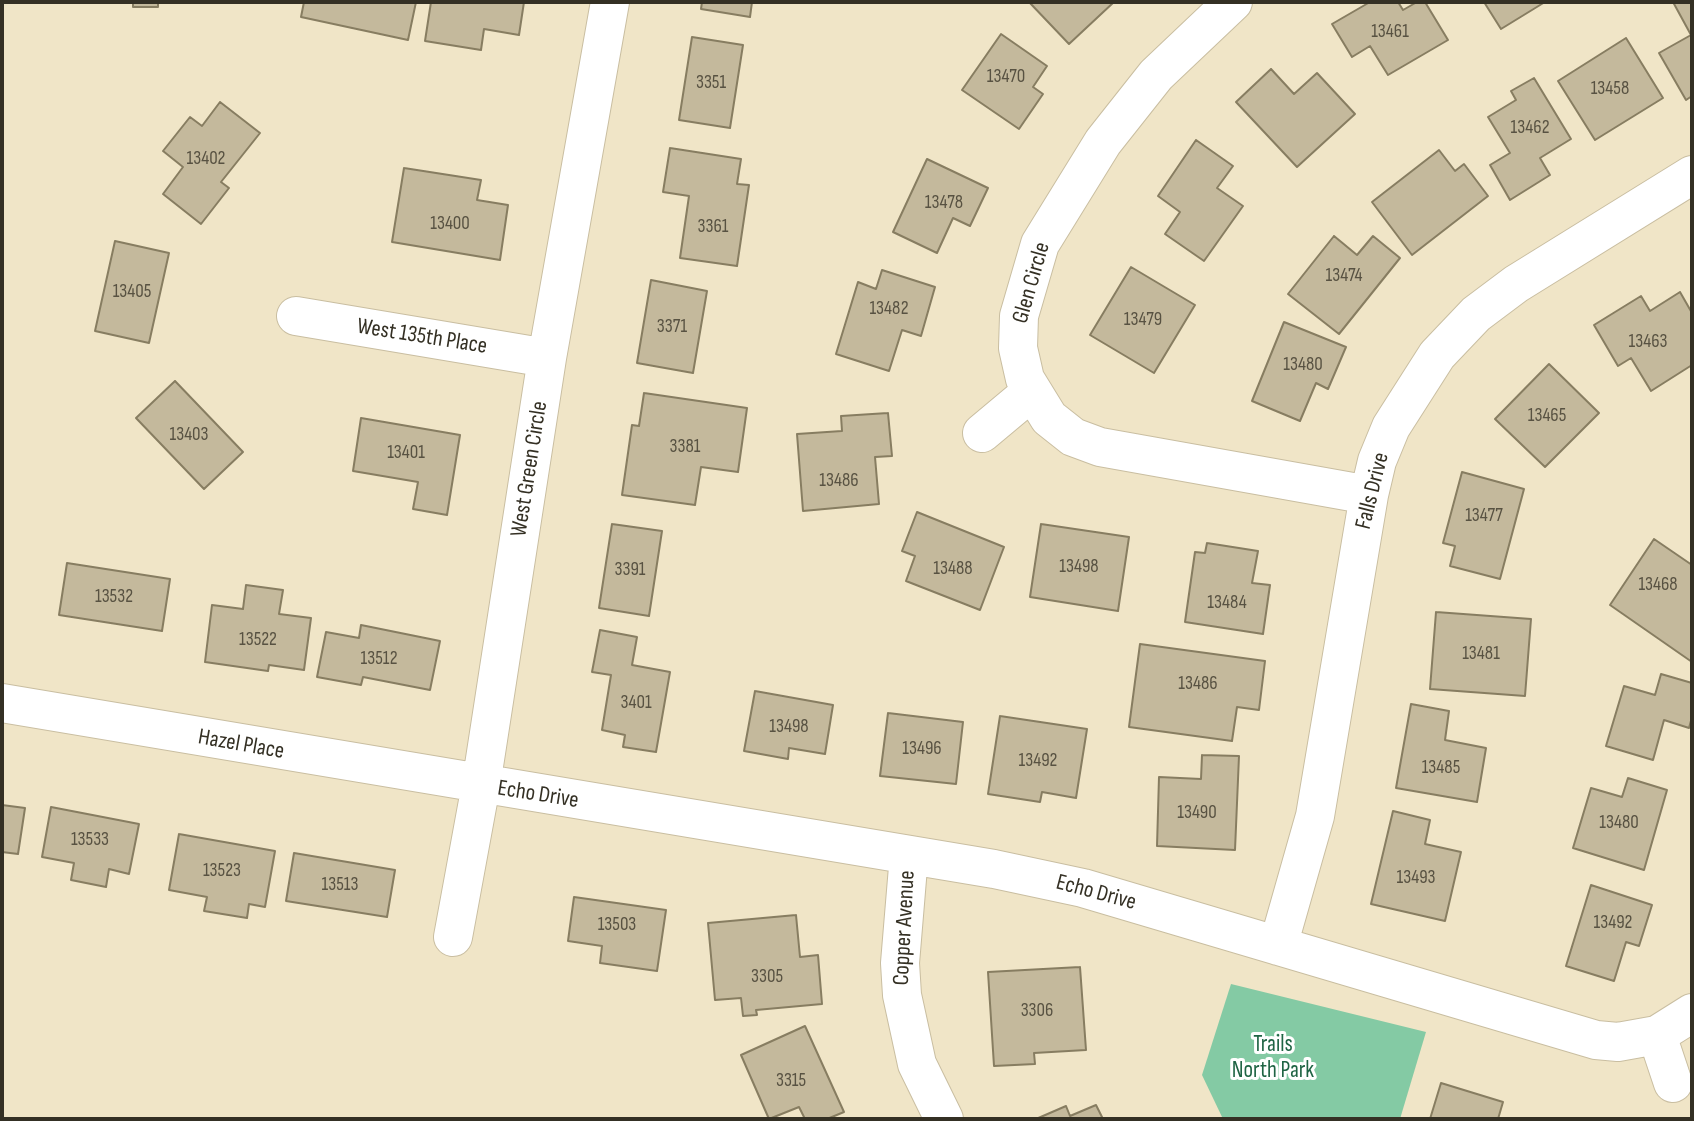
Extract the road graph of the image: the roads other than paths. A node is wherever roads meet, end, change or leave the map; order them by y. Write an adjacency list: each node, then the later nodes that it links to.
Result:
1 (610, 2): 5 (street, West Green Circle)
2 (1233, 2): 6 (street, Glen Circle)
3 (1692, 175): 8 (street, Falls Drive)
4 (296, 316): 5 (street, West 135th Place)
5 (547, 358): 10 (street, West Green Circle)
6 (1031, 392): 7 (street); 8 (street, Glen Circle)
7 (982, 433)
8 (1369, 495): 13 (street, Falls Drive)
9 (2, 704): 10 (street, Hazel Place)
10 (481, 785): 11 (street, Echo Drive); 12 (street, West Green Circle)
11 (909, 855): 13 (street, Echo Drive); 17 (street, Copper Avenue)
12 (453, 937)
13 (1278, 946): 15 (street, Echo Drive)
14 (1692, 1013): 15 (street, Echo Drive)
15 (1657, 1035): 16 (street)
16 (1673, 1083)
17 (944, 1119)

